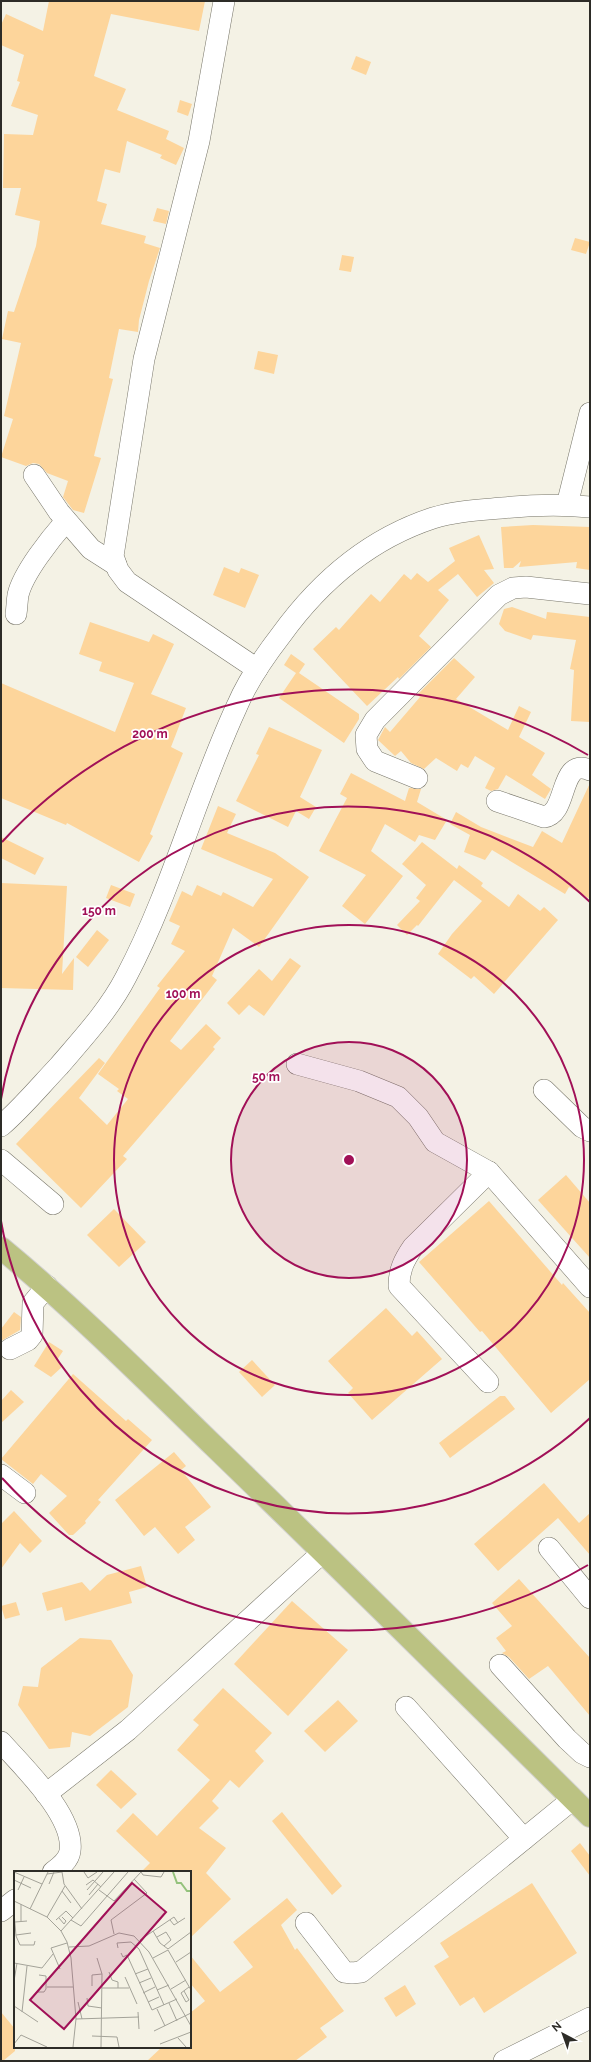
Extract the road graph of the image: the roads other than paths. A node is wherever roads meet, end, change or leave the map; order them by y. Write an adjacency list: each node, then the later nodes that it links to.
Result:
1 (224, 1): 7 (street)
2 (590, 413): 4 (street)
3 (34, 475): 6 (street)
4 (567, 505): 5 (street); 10 (street)
5 (590, 507)
6 (66, 522): 7 (street); 9 (street)
7 (116, 565): 10 (street)
8 (590, 594): 12 (street)
9 (16, 614)
10 (257, 669): 16 (street)
11 (590, 770): 13 (street)
12 (417, 778)
13 (497, 801)
14 (297, 1064): 19 (street)
15 (544, 1090): 17 (street)
16 (1, 1126)
17 (590, 1131)
18 (1, 1160): 20 (street)
19 (489, 1172): 23 (street); 25 (street)
20 (53, 1204)
21 (1, 1248): 22 (main road)
22 (46, 1286): 24 (street); 29 (main road)
23 (590, 1287)
24 (10, 1348)
25 (488, 1382)
26 (1, 1475): 27 (street)
27 (26, 1493)
28 (549, 1548): 30 (street)
29 (323, 1552): 35 (street); 36 (main road)
30 (590, 1598)
31 (500, 1665): 34 (street)
32 (406, 1707): 38 (street)
33 (1, 1742): 35 (street)
34 (590, 1757)
35 (46, 1794): 39 (street)
36 (573, 1799): 37 (main road); 38 (street)
37 (590, 1816)
38 (524, 1839): 42 (street)
39 (54, 1871)
40 (14, 1901): 41 (street)
41 (1, 1911)
42 (306, 1923)
43 (590, 2018): 44 (street)
44 (504, 2061)

